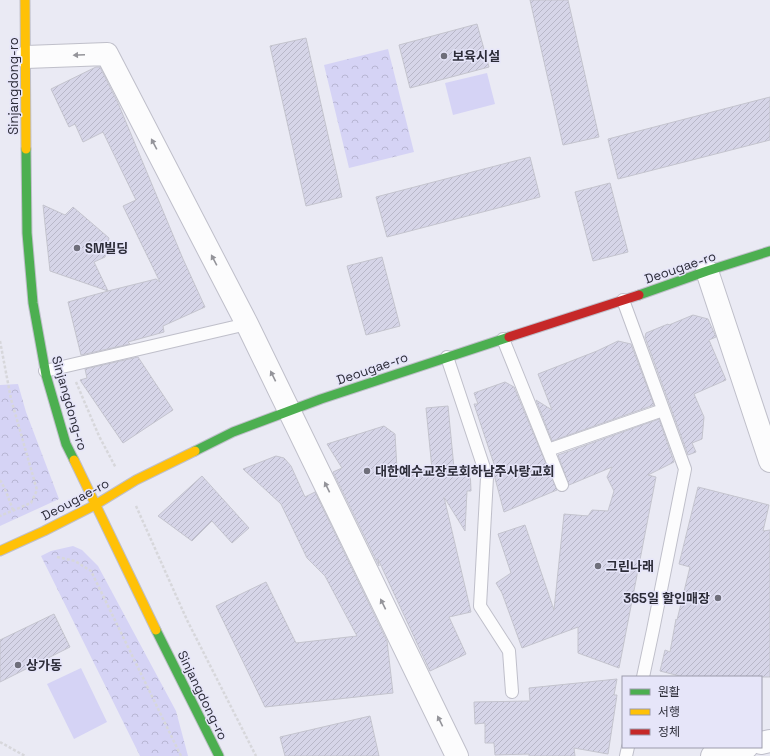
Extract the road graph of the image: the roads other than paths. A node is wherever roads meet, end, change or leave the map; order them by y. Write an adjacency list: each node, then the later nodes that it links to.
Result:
1 (25, 0): 2 (street, Sinjangdong-ro)
2 (26, 57): 6 (street, one-way to 2); 9 (street, Sinjangdong-ro)
3 (770, 251): 4 (street, Deougae-ro)
4 (707, 271): 5 (street, Deougae-ro); 13 (street)
5 (623, 300): 7 (street, Deougae-ro); 10 (lane)
6 (248, 324): 9 (lane); 11 (street, one-way to 6)
7 (503, 339): 8 (street, Deougae-ro); 12 (lane)
8 (447, 357): 11 (street, Deougae-ro); 18 (lane)
9 (45, 370): 15 (street, Sinjangdong-ro)
10 (663, 410): 12 (lane); 17 (lane)
11 (290, 411): 15 (street, Deougae-ro); 21 (street, one-way to 11)
12 (548, 450): 14 (lane)
13 (770, 461)
14 (562, 485)
15 (95, 505): 16 (street, Deougae-ro); 20 (street, Sinjangdong-ro)
16 (0, 551)
17 (643, 676)
18 (512, 692)
19 (743, 748): 22 (street)
20 (219, 756)
21 (457, 756)
22 (712, 756)

